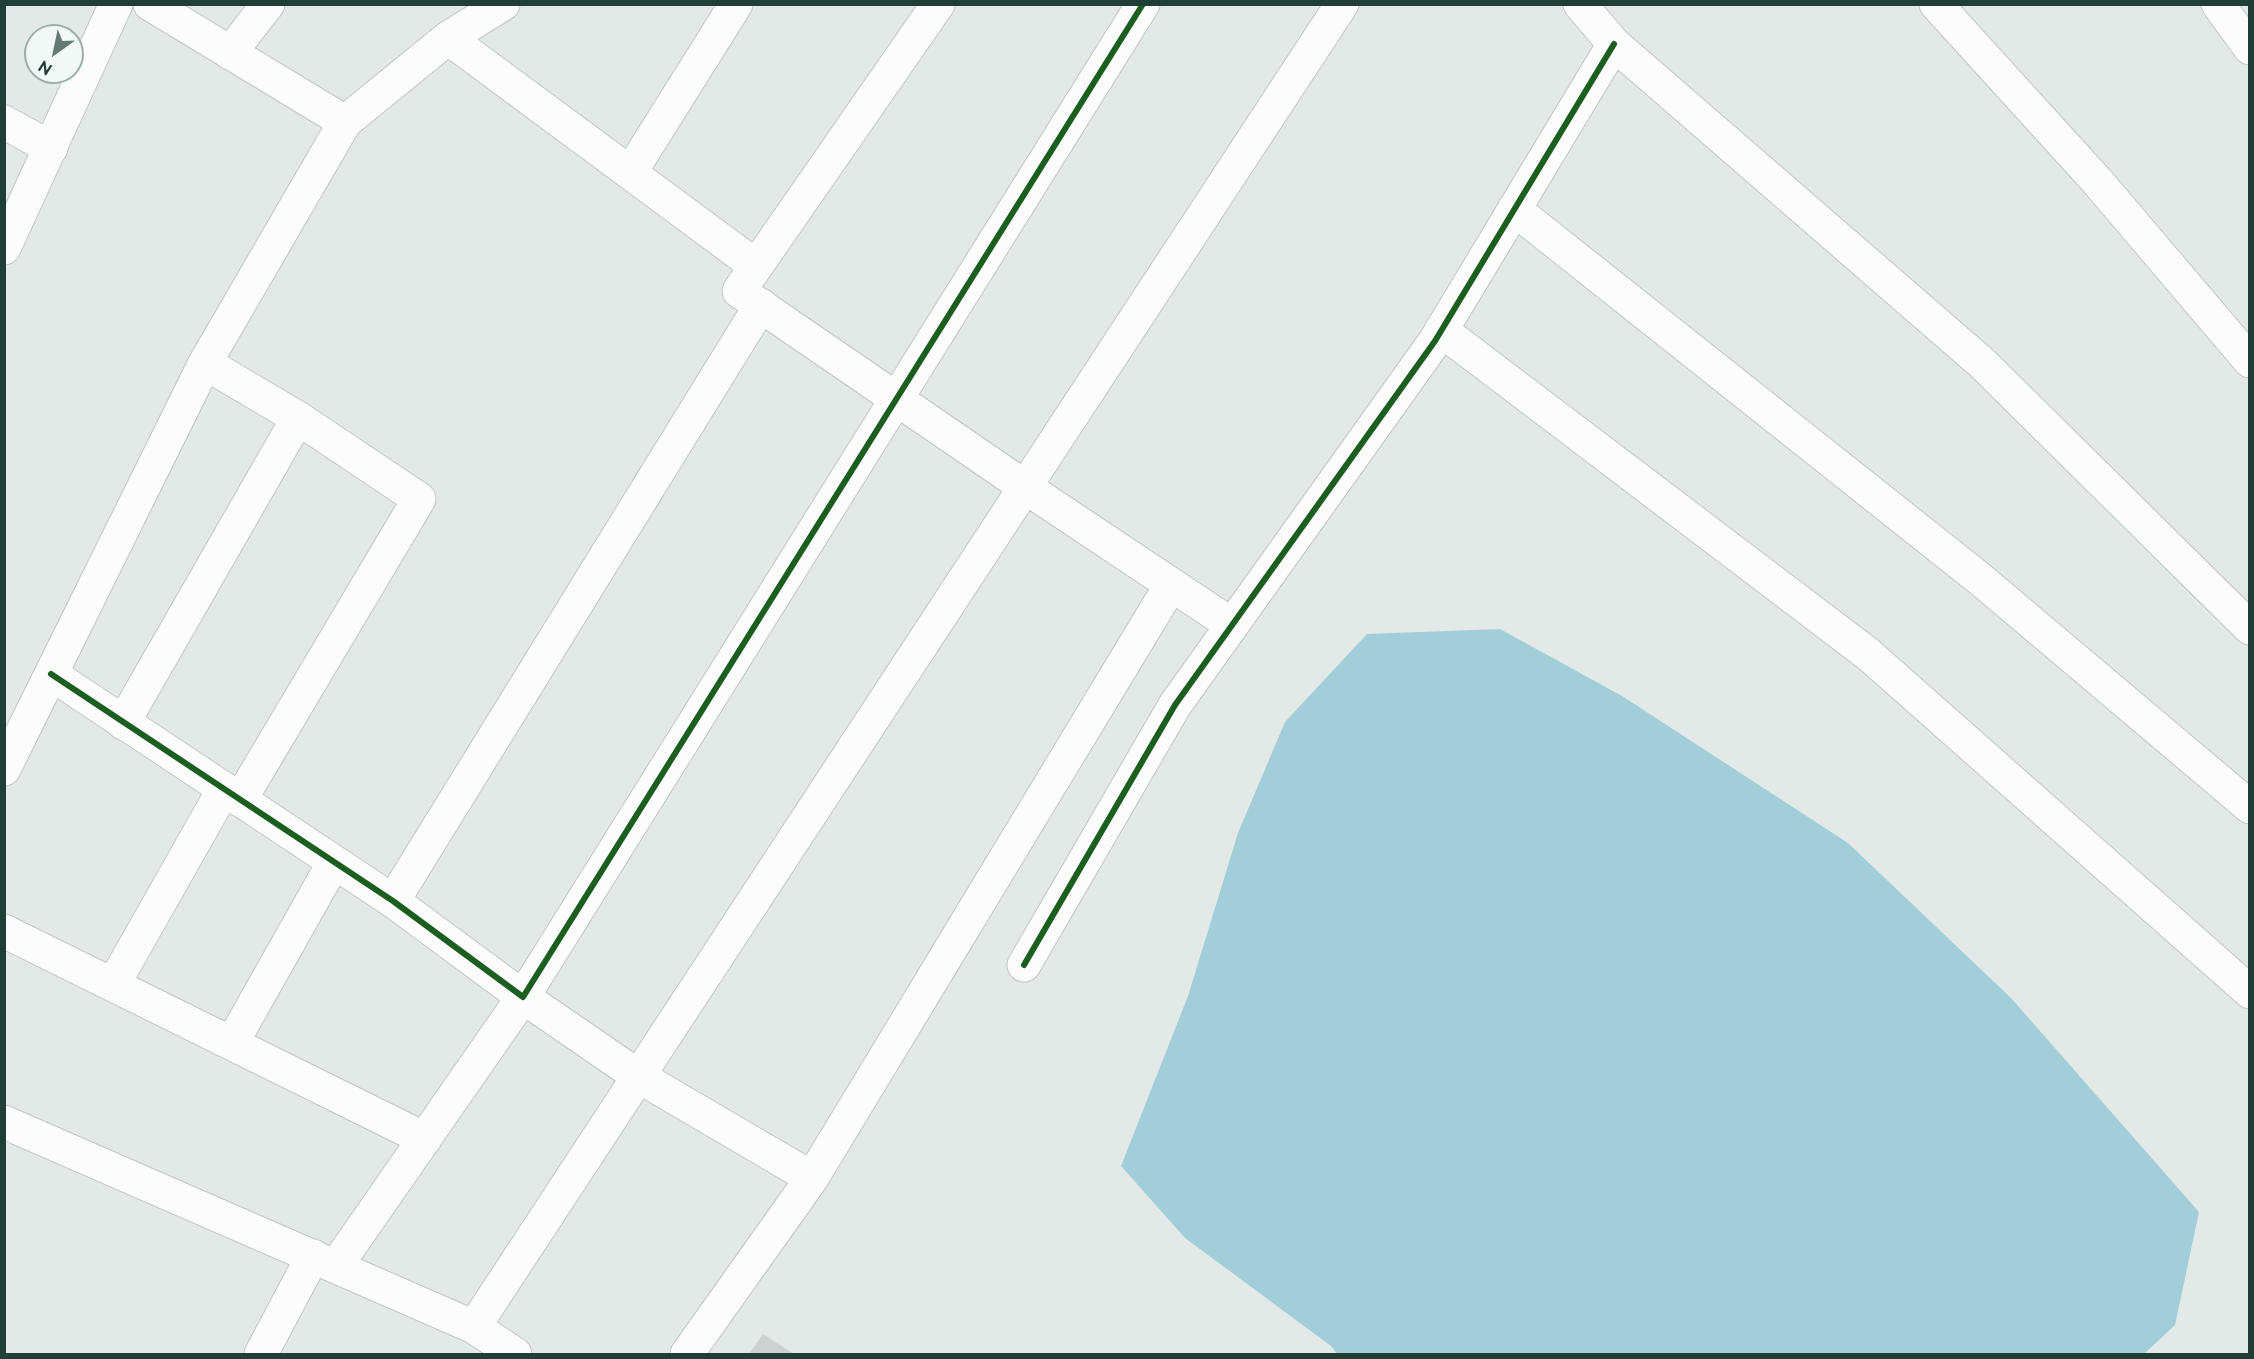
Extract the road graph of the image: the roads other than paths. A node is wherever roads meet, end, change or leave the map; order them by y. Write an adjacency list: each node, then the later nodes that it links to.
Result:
1 (116, 4): 18 (street)
2 (150, 4): 15 (street)
3 (268, 4): 15 (street)
4 (503, 4): 12 (street)
5 (736, 4): 19 (street)
6 (938, 4): 22 (street)
7 (1143, 4): 27 (street)
8 (1342, 4): 29 (street)
9 (1580, 4): 13 (street)
10 (1936, 4): 25 (street)
11 (2218, 4): 14 (street)
12 (448, 38): 17 (street); 19 (street)
13 (1614, 44): 20 (street); 32 (street)
14 (2250, 48)
15 (230, 53): 17 (street)
16 (4, 122): 18 (street)
17 (345, 122): 26 (street)
18 (51, 148): 21 (street)
19 (630, 173): 22 (street)
20 (1514, 209): 24 (street); 37 (street)
21 (4, 248)
22 (756, 266): 23 (street)
23 (761, 305): 27 (street); 39 (street)
24 (1441, 330): 31 (street); 43 (street)
25 (2250, 361)
26 (205, 363): 28 (street); 33 (street)
27 (898, 400): 29 (street); 44 (street)
28 (298, 418): 34 (street); 36 (street)
29 (1025, 487): 30 (street); 46 (street)
30 (1171, 585): 31 (street); 49 (street)
31 (1232, 625): 41 (street)
32 (2250, 628)
33 (51, 674): 34 (street); 35 (street)
34 (123, 723): 36 (street)
35 (4, 769)
36 (232, 795): 38 (street); 42 (street)
37 (2250, 807)
38 (334, 862): 39 (street); 45 (street)
39 (393, 901): 44 (street)
40 (4, 931): 42 (street)
41 (1024, 965)
42 (113, 985): 45 (street)
43 (2250, 992)
44 (524, 997): 46 (street); 48 (street)
45 (232, 1043): 48 (street)
46 (638, 1076): 49 (street); 51 (street)
47 (4, 1122): 50 (street)
48 (425, 1139): 50 (street)
49 (812, 1178): 54 (street)
50 (324, 1261): 51 (street); 52 (street)
51 (474, 1327): 53 (street)
52 (261, 1354)
53 (515, 1354)
54 (687, 1354)

